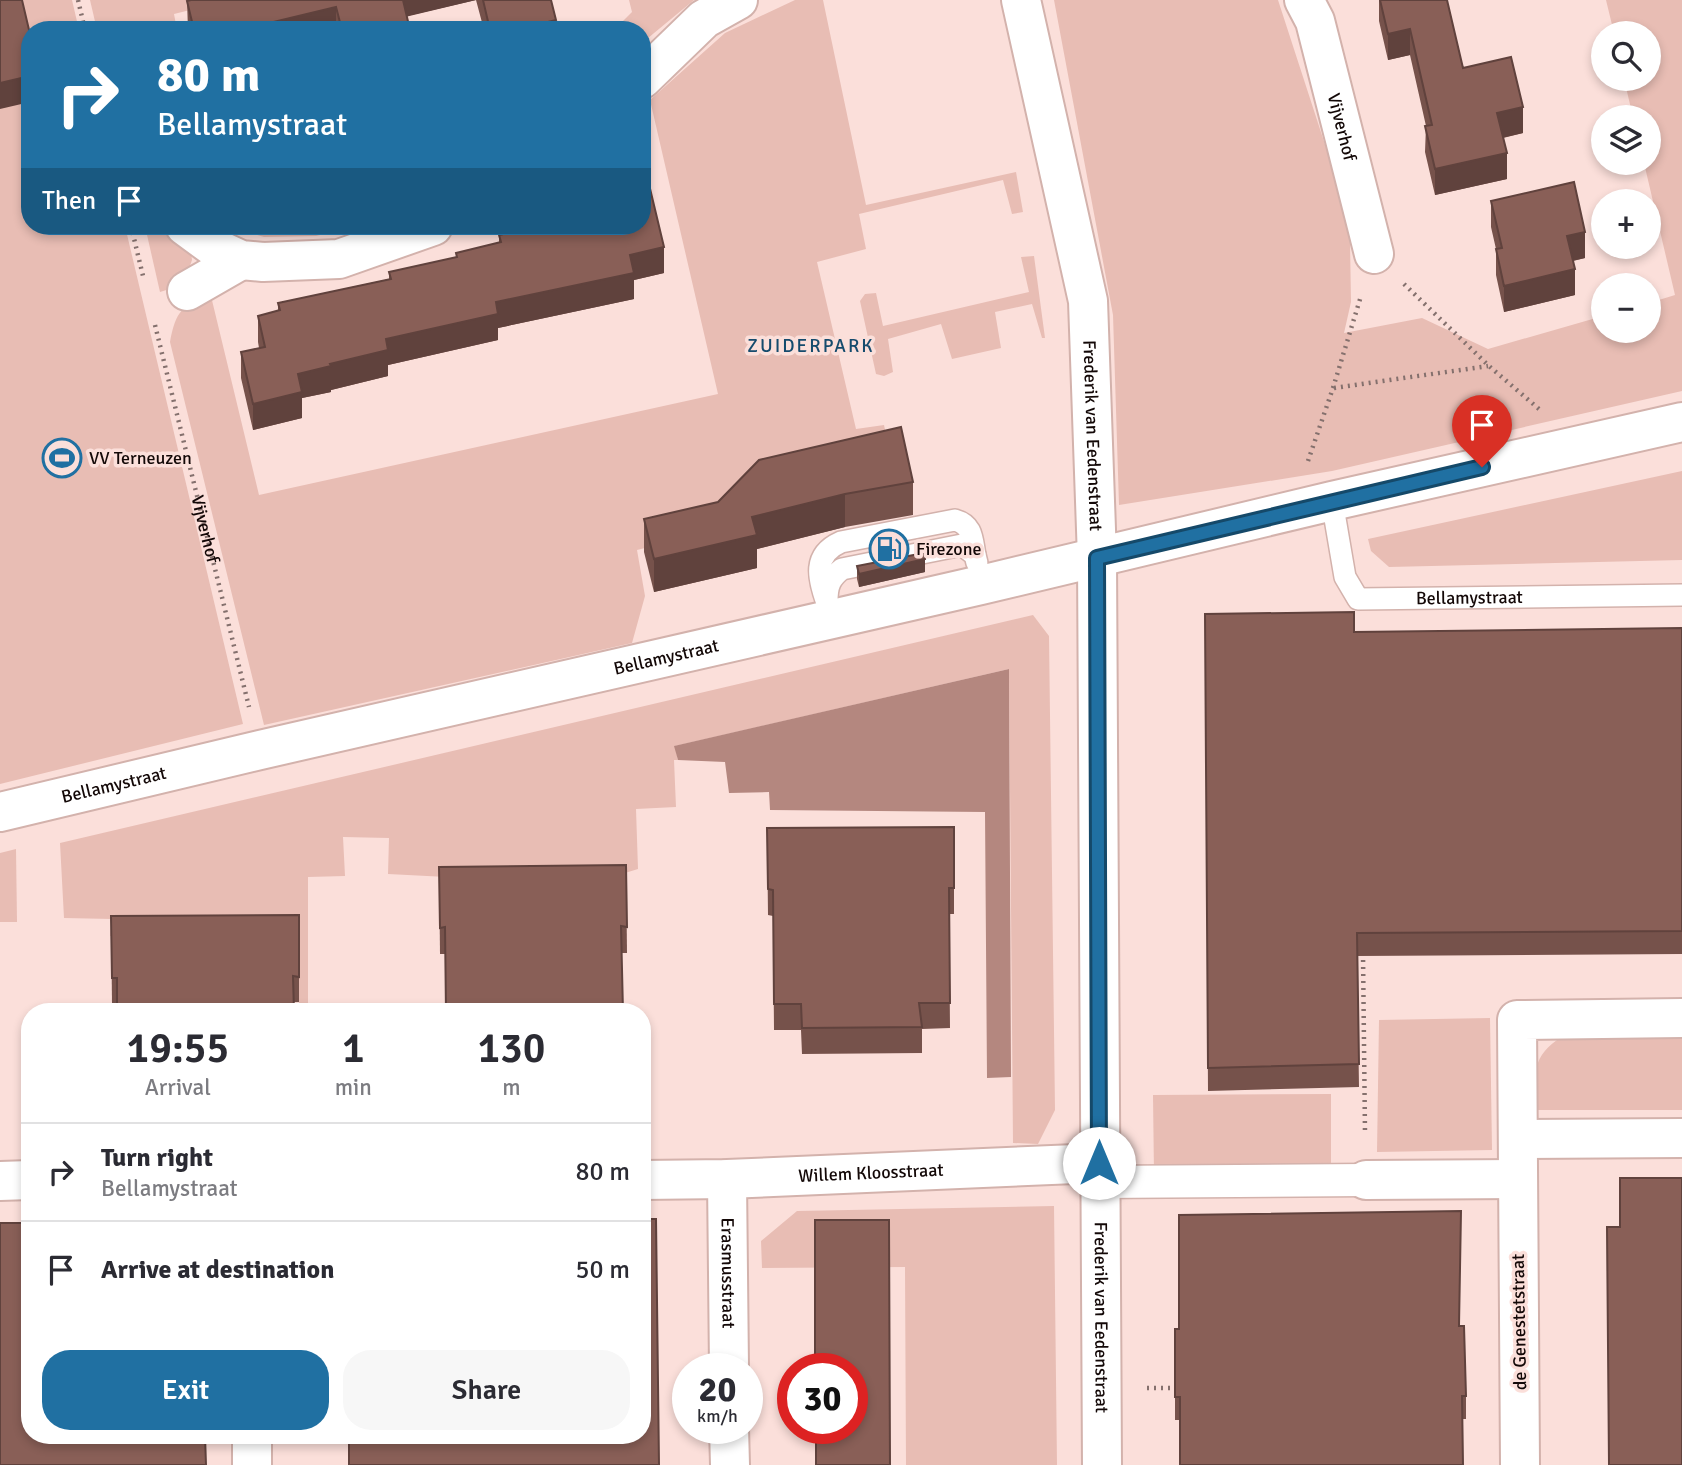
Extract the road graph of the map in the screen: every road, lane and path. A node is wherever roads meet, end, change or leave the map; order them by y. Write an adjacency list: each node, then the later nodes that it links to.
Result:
1 (78, 0): 5 (path)
2 (738, 0): 6 (street)
3 (1021, 0): 19 (street, Frederik van Eedenstraat)
4 (1304, 0): 10 (street, Vijverhof)
5 (83, 21)
6 (651, 70)
7 (133, 235): 12 (path)
8 (197, 235): 11 (street)
9 (407, 235): 11 (street)
10 (1374, 254): 15 (path); 15 (path)
11 (241, 260): 13 (street)
12 (143, 278)
13 (187, 291)
14 (153, 317): 23 (path, Vijverhof)
15 (1333, 388): 18 (path)
16 (1682, 422): 17 (street, Bellamystraat)
17 (1332, 501): 18 (street, Bellamystraat); 21 (lane, Bellamystraat)
18 (1290, 511): 19 (street, Bellamystraat)
19 (1097, 558): 20 (street, Bellamystraat); 29 (street, Frederik van Eedenstraat)
20 (978, 570): 22 (street, Bellamystraat); 22 (lane)
21 (1682, 595)
22 (829, 611): 23 (street, Bellamystraat)
23 (260, 750): 24 (street, Bellamystraat)
24 (0, 812)
25 (1363, 951): 34 (path)
26 (1682, 1018): 28 (street, de Genestetstraat)
27 (1682, 1138): 28 (street)
28 (1518, 1139): 31 (street, de Genestetstraat)
29 (1099, 1172): 30 (street, Willem Kloosstraat); 34 (street); 37 (street, Frederik van Eedenstraat)
30 (727, 1179): 33 (street, Willem Kloosstraat); 36 (street, Erasmusstraat)
31 (1518, 1179): 34 (street); 44 (street, de Genestetstraat)
32 (21, 1180): 35 (street)
33 (651, 1180)
34 (1366, 1180)
35 (0, 1181)
36 (729, 1353)
37 (1101, 1388): 38 (path); 43 (street, Frederik van Eedenstraat)
38 (1185, 1388)
39 (252, 1444): 41 (street)
40 (729, 1444): 42 (street)
41 (252, 1465)
42 (730, 1465)
43 (1102, 1465)
44 (1520, 1465)

